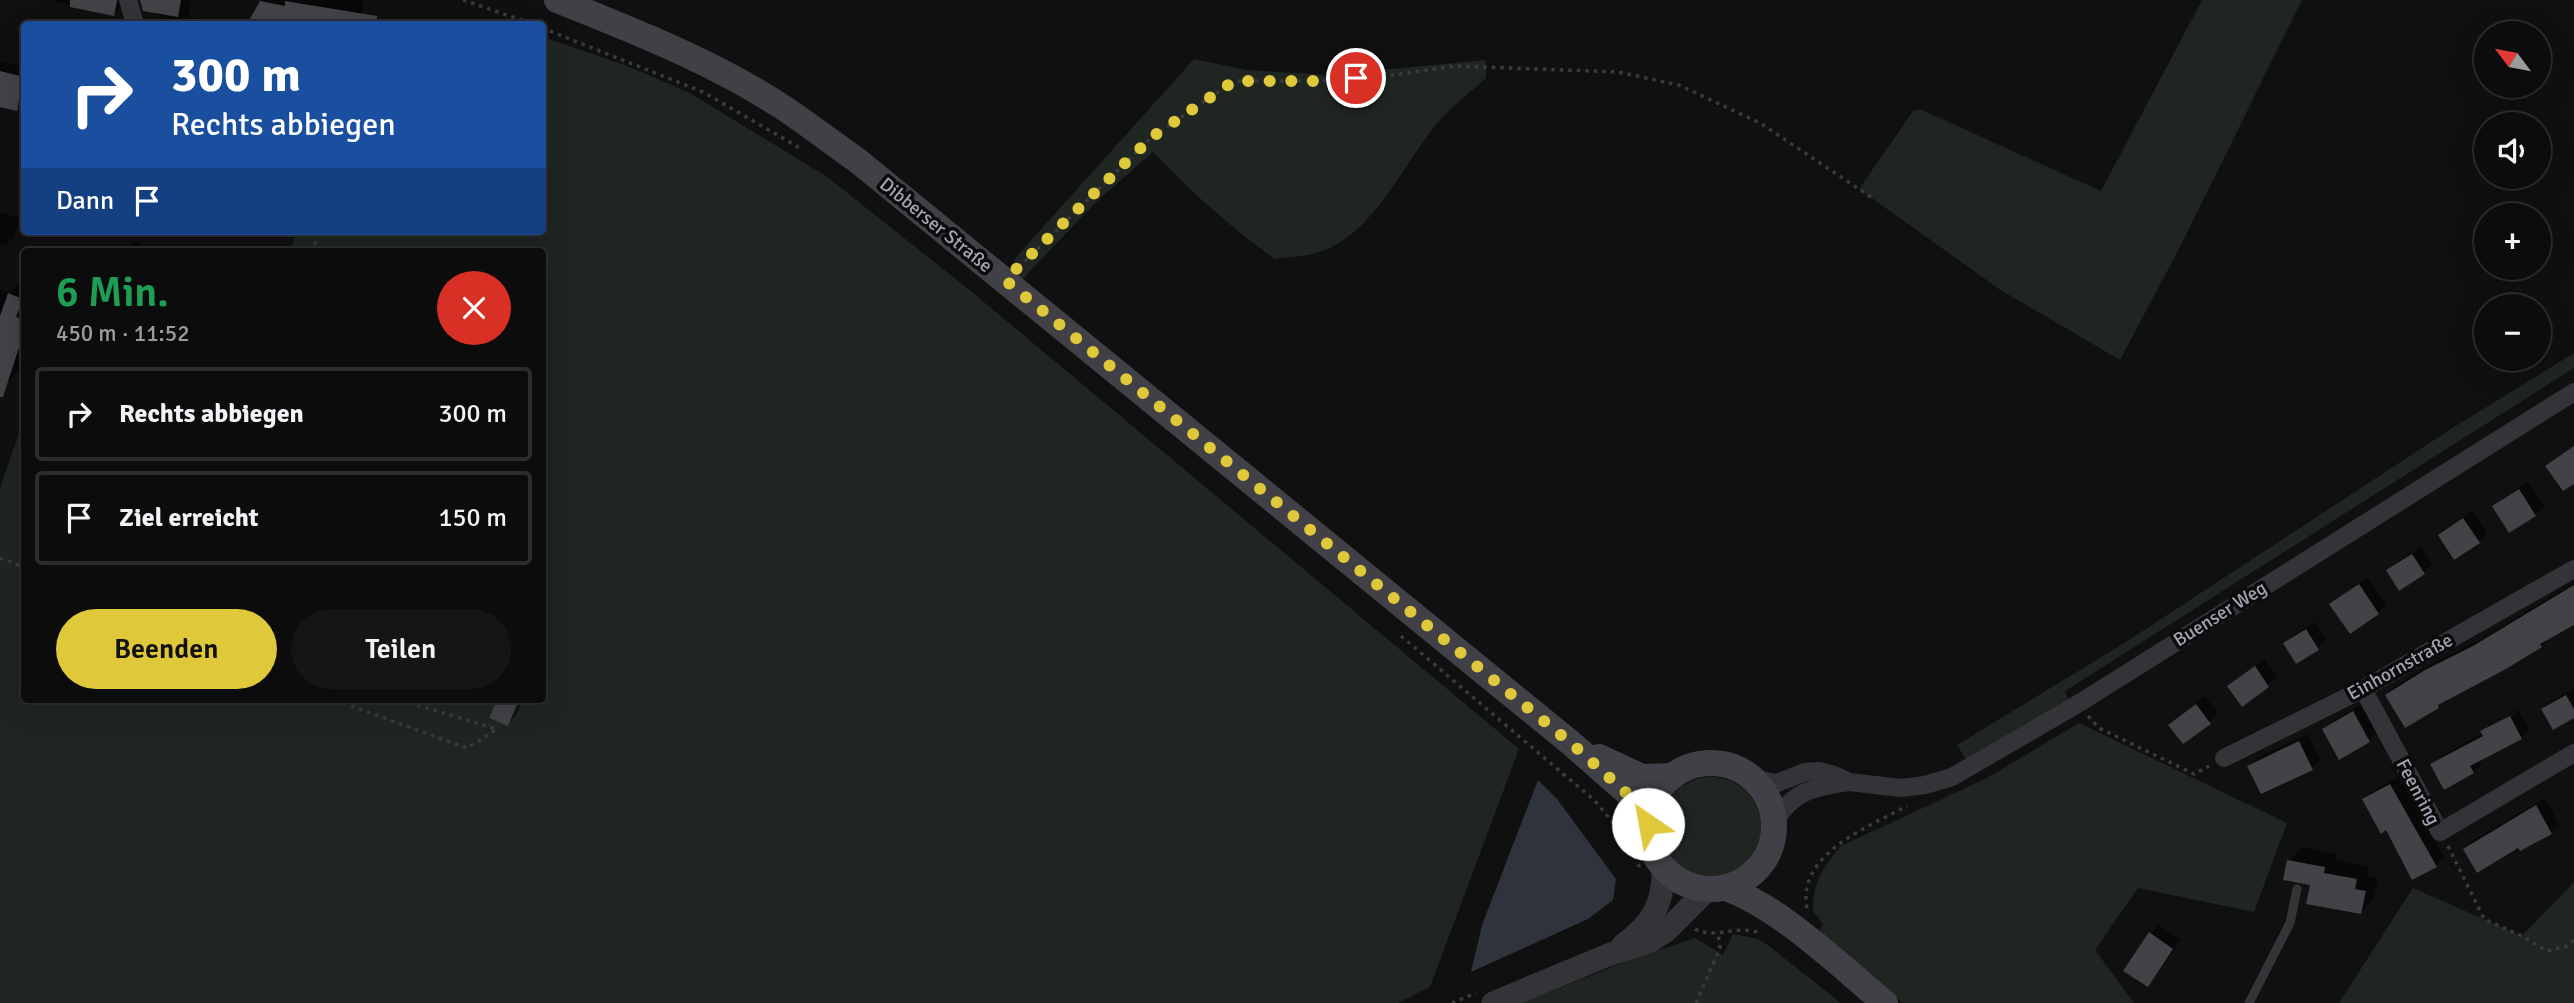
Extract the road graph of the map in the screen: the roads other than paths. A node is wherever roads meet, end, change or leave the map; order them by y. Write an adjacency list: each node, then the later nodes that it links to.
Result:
1 (128, 0): 3 (street)
2 (557, 0): 7 (main road, Dibberser Straße)
3 (134, 21)
4 (2574, 392): 12 (street, Buenser Weg)
5 (2574, 569): 6 (street, Einhornstraße)
6 (2363, 689): 8 (street, Feenring); 9 (street, Einhornstraße)
7 (1572, 744): 10 (main road, Dibberser Straße); 13 (main road, Dibberser Straße)
8 (2574, 753)
9 (2224, 758)
10 (1673, 776): 11 (main road); 13 (main road)
11 (1751, 778): 12 (street, Buenser Weg); 14 (main road)
12 (1849, 782): 14 (street, Buenser Weg)
13 (1649, 817): 16 (main road)
14 (1774, 824): 15 (main road)
15 (1764, 860): 17 (main road); 19 (main road)
16 (1653, 872): 17 (main road); 20 (street)
17 (1717, 888): 19 (main road); 20 (street)
18 (2297, 889): 23 (lane)
19 (1807, 939): 22 (main road)
20 (1608, 955): 21 (street)
21 (1493, 1003)
22 (1885, 1003)
23 (2249, 1003)

